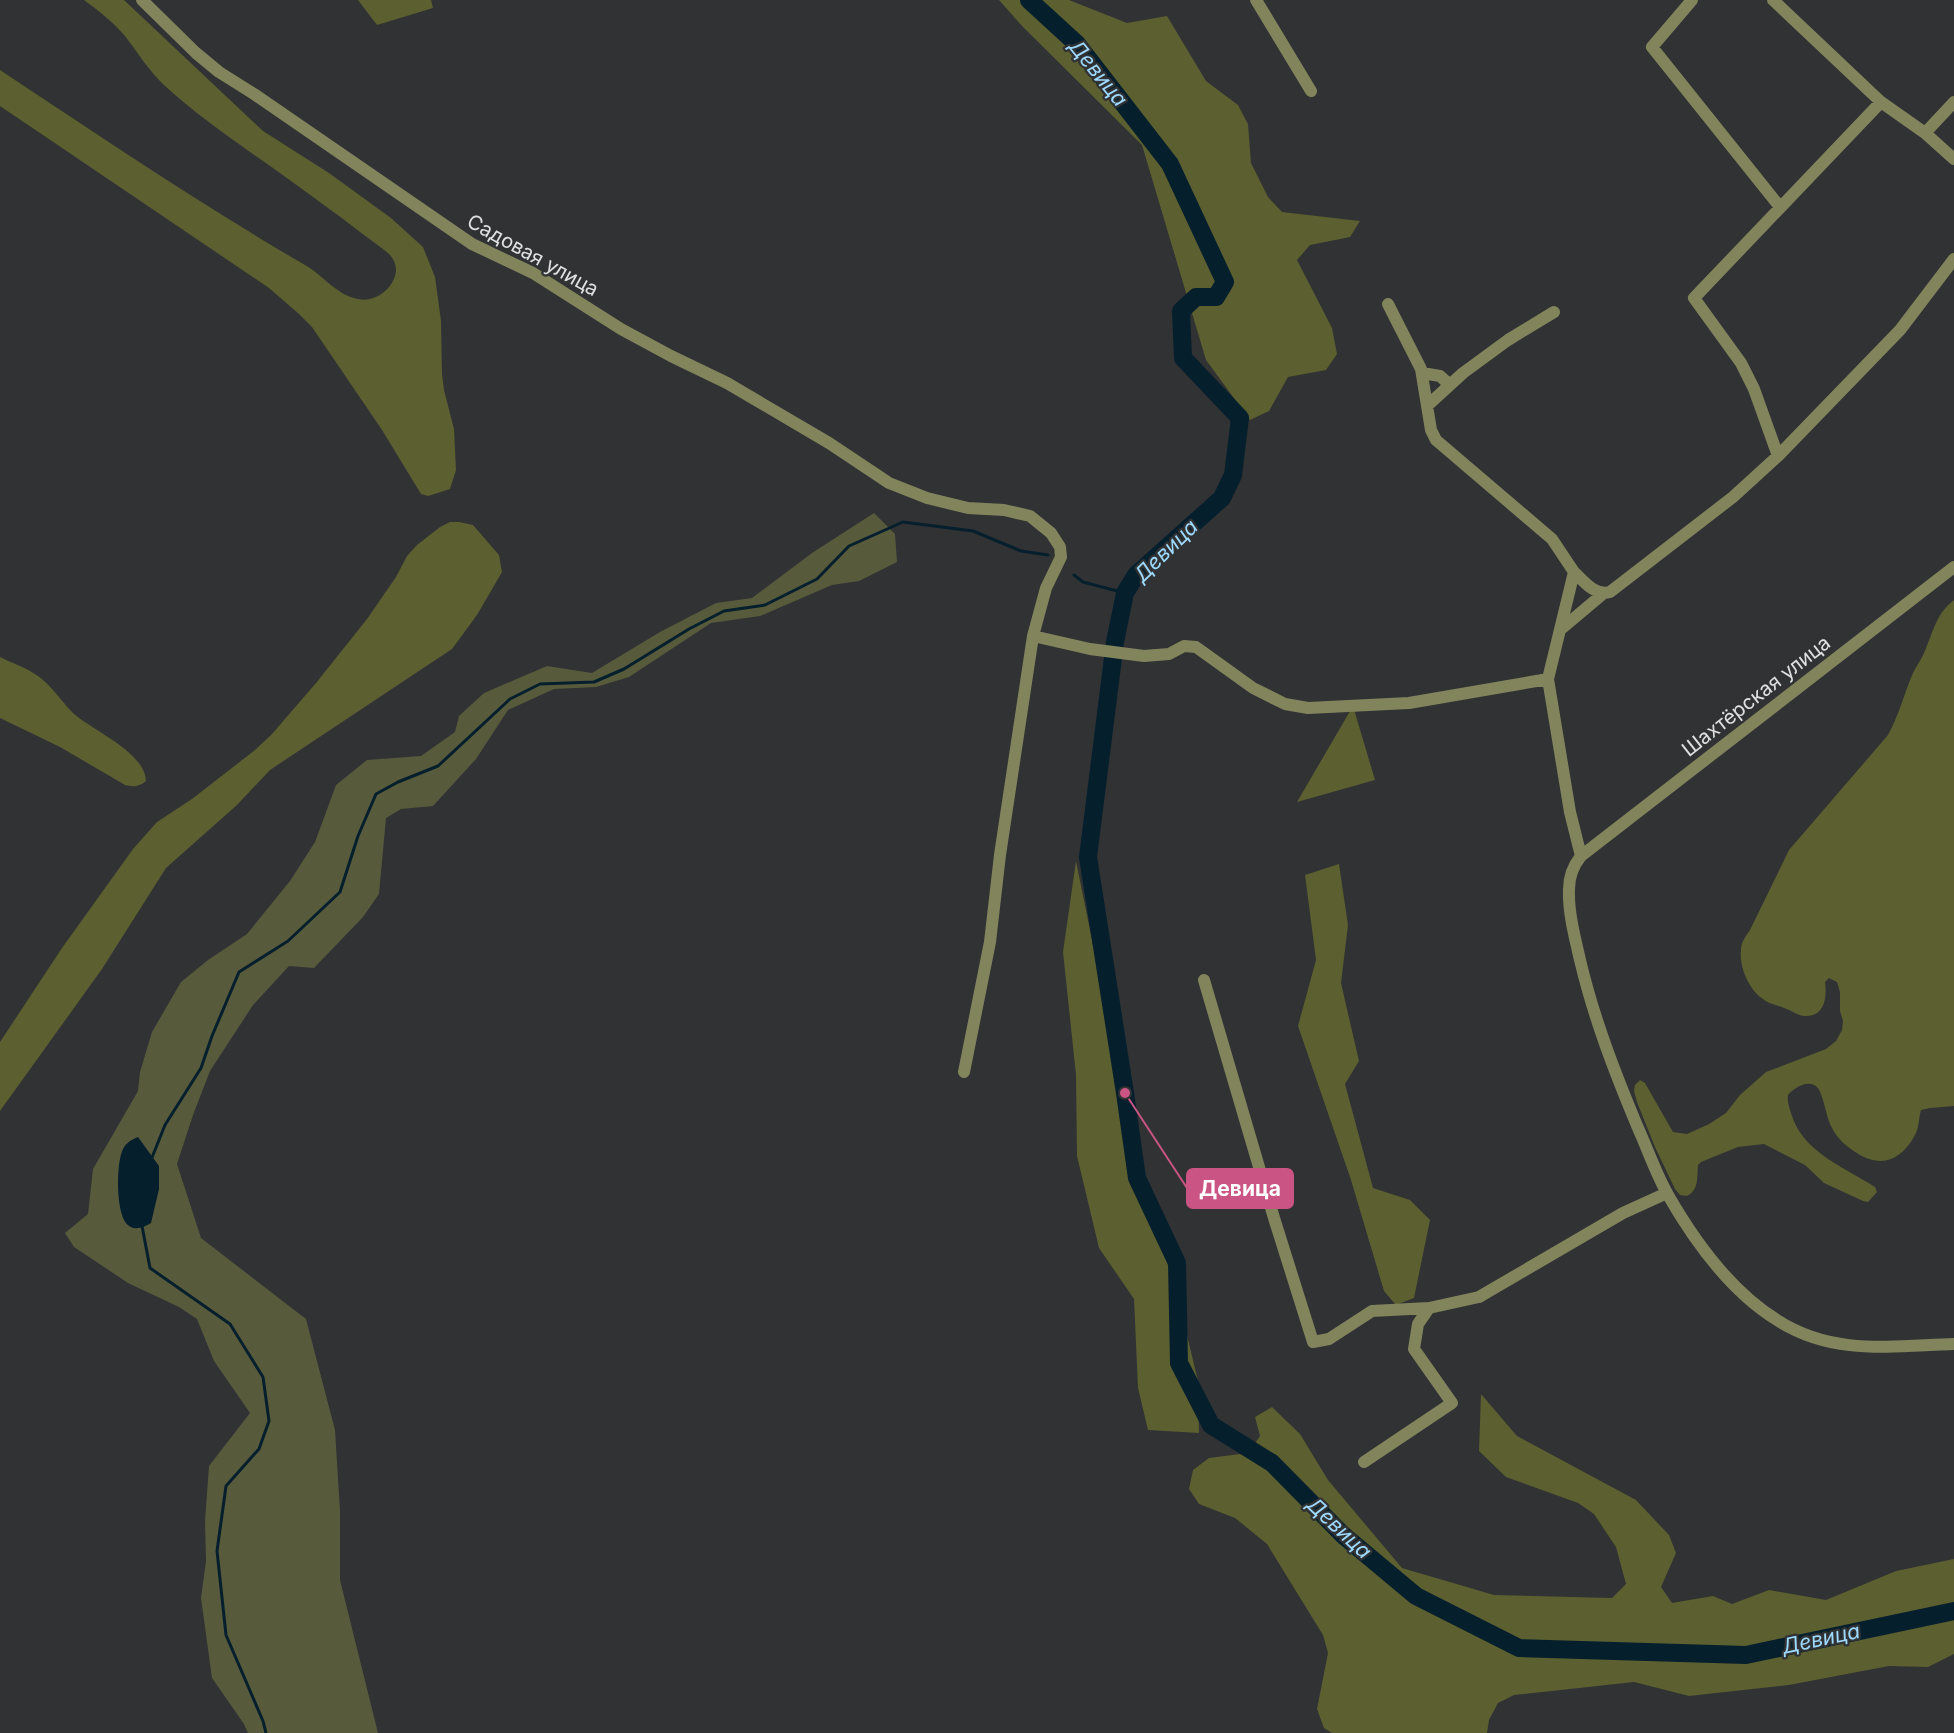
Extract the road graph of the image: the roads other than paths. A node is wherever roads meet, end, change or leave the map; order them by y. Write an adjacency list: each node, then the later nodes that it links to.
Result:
1 (142, 0): 22 (street, Садовая улица)
2 (1256, 0): 5 (street)
3 (1692, 0): 10 (street)
4 (1773, 0): 6 (street)
5 (1311, 92)
6 (1881, 102): 8 (street); 10 (street)
7 (1954, 102): 8 (street)
8 (1925, 134): 9 (street)
9 (1954, 159)
10 (1780, 207): 17 (street)
11 (1954, 259): 17 (street)
12 (1388, 304): 14 (street)
13 (1554, 312): 15 (street)
14 (1422, 374): 15 (street); 16 (street)
15 (1450, 385): 16 (street)
16 (1428, 405): 19 (street)
17 (1778, 456): 20 (street)
18 (1954, 567): 24 (street, Шахтёрская улица)
19 (1574, 572): 20 (street); 21 (street)
20 (1604, 594): 21 (street)
21 (1559, 631): 23 (street)
22 (1033, 636): 23 (street); 26 (street, Садовая улица)
23 (1548, 679): 24 (street)
24 (1581, 856): 27 (street)
25 (1204, 980): 28 (street)
26 (964, 1072)
27 (1667, 1193): 28 (street); 29 (street)
28 (1429, 1308): 30 (street)
29 (1954, 1344)
30 (1364, 1462)

